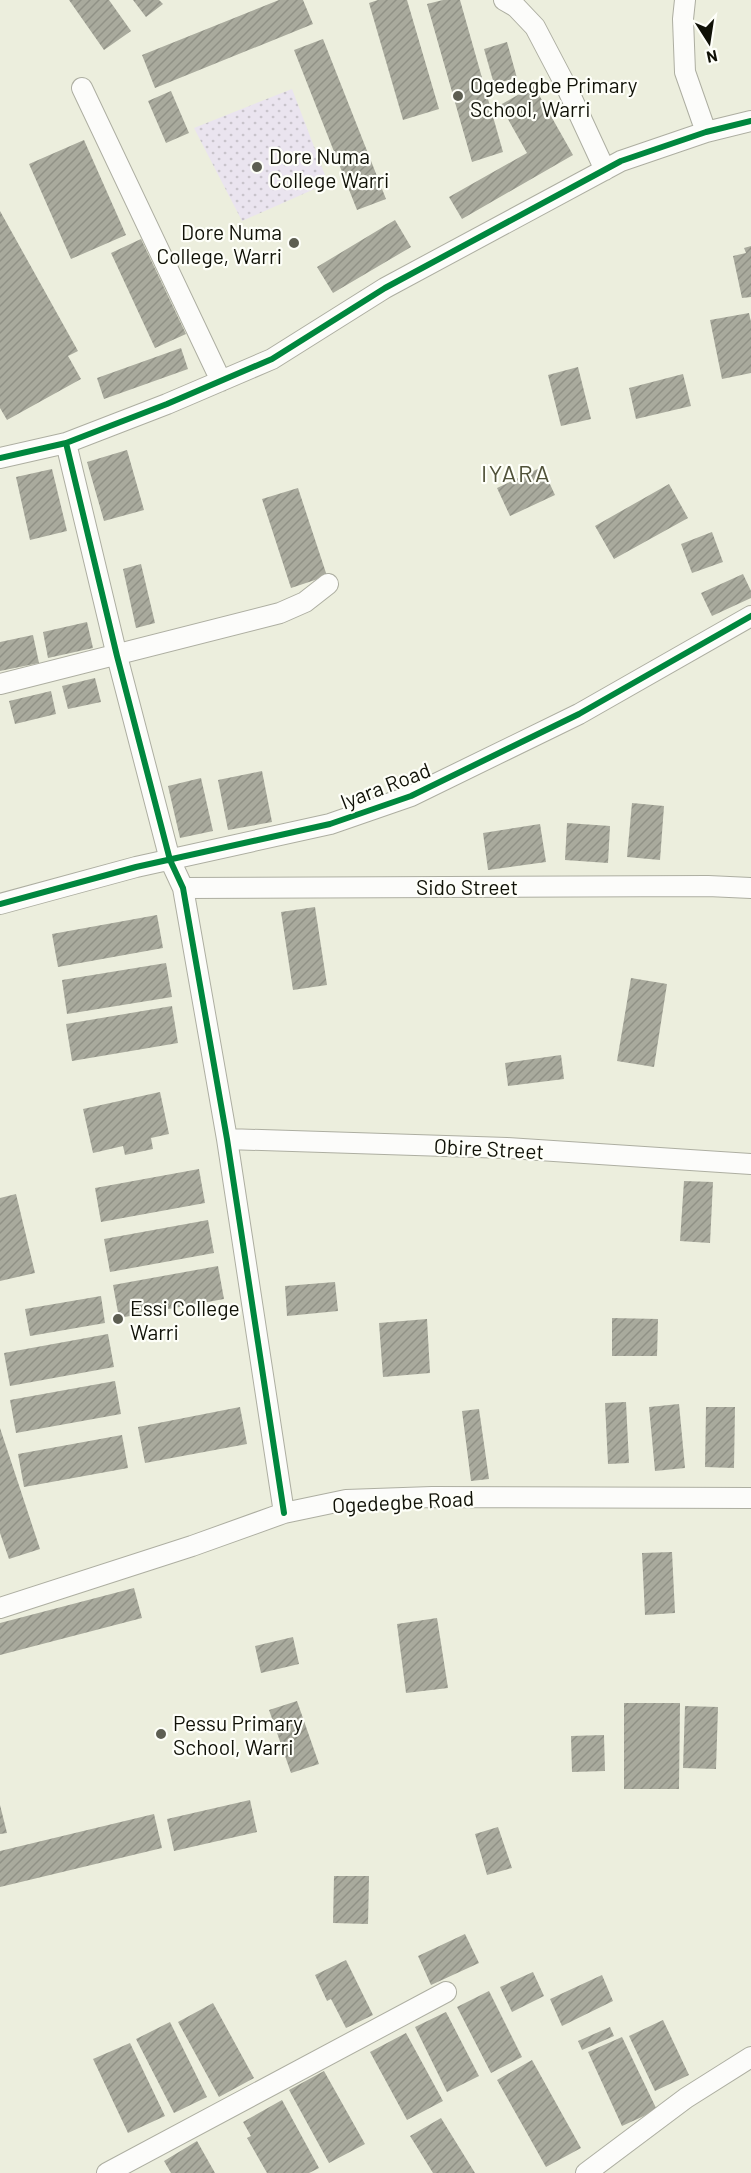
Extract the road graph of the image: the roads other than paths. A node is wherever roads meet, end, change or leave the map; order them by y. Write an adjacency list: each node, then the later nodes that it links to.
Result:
1 (685, 0): 5 (street)
2 (518, 2): 6 (street)
3 (82, 88): 7 (street)
4 (751, 121): 5 (street)
5 (706, 132): 6 (street)
6 (605, 170): 7 (street)
7 (221, 381): 8 (street)
8 (66, 443): 9 (street); 12 (street)
9 (0, 458)
10 (328, 584): 12 (street)
11 (751, 616): 14 (street, Iyara Road)
12 (117, 656): 13 (street); 14 (street)
13 (0, 684)
14 (170, 860): 15 (street); 17 (street, Iyara Road)
15 (183, 888): 16 (street, Sido Street); 18 (street)
16 (751, 888)
17 (0, 904)
18 (227, 1139): 19 (street, Obire Street); 21 (street)
19 (751, 1164)
20 (751, 1498): 21 (street, Ogedegbe Road)
21 (284, 1513): 22 (street, Ogedegbe Road)
22 (0, 1608)
23 (446, 1992): 26 (street)
24 (751, 2057): 25 (street)
25 (615, 2165): 27 (street)
26 (107, 2173)
27 (586, 2173)

